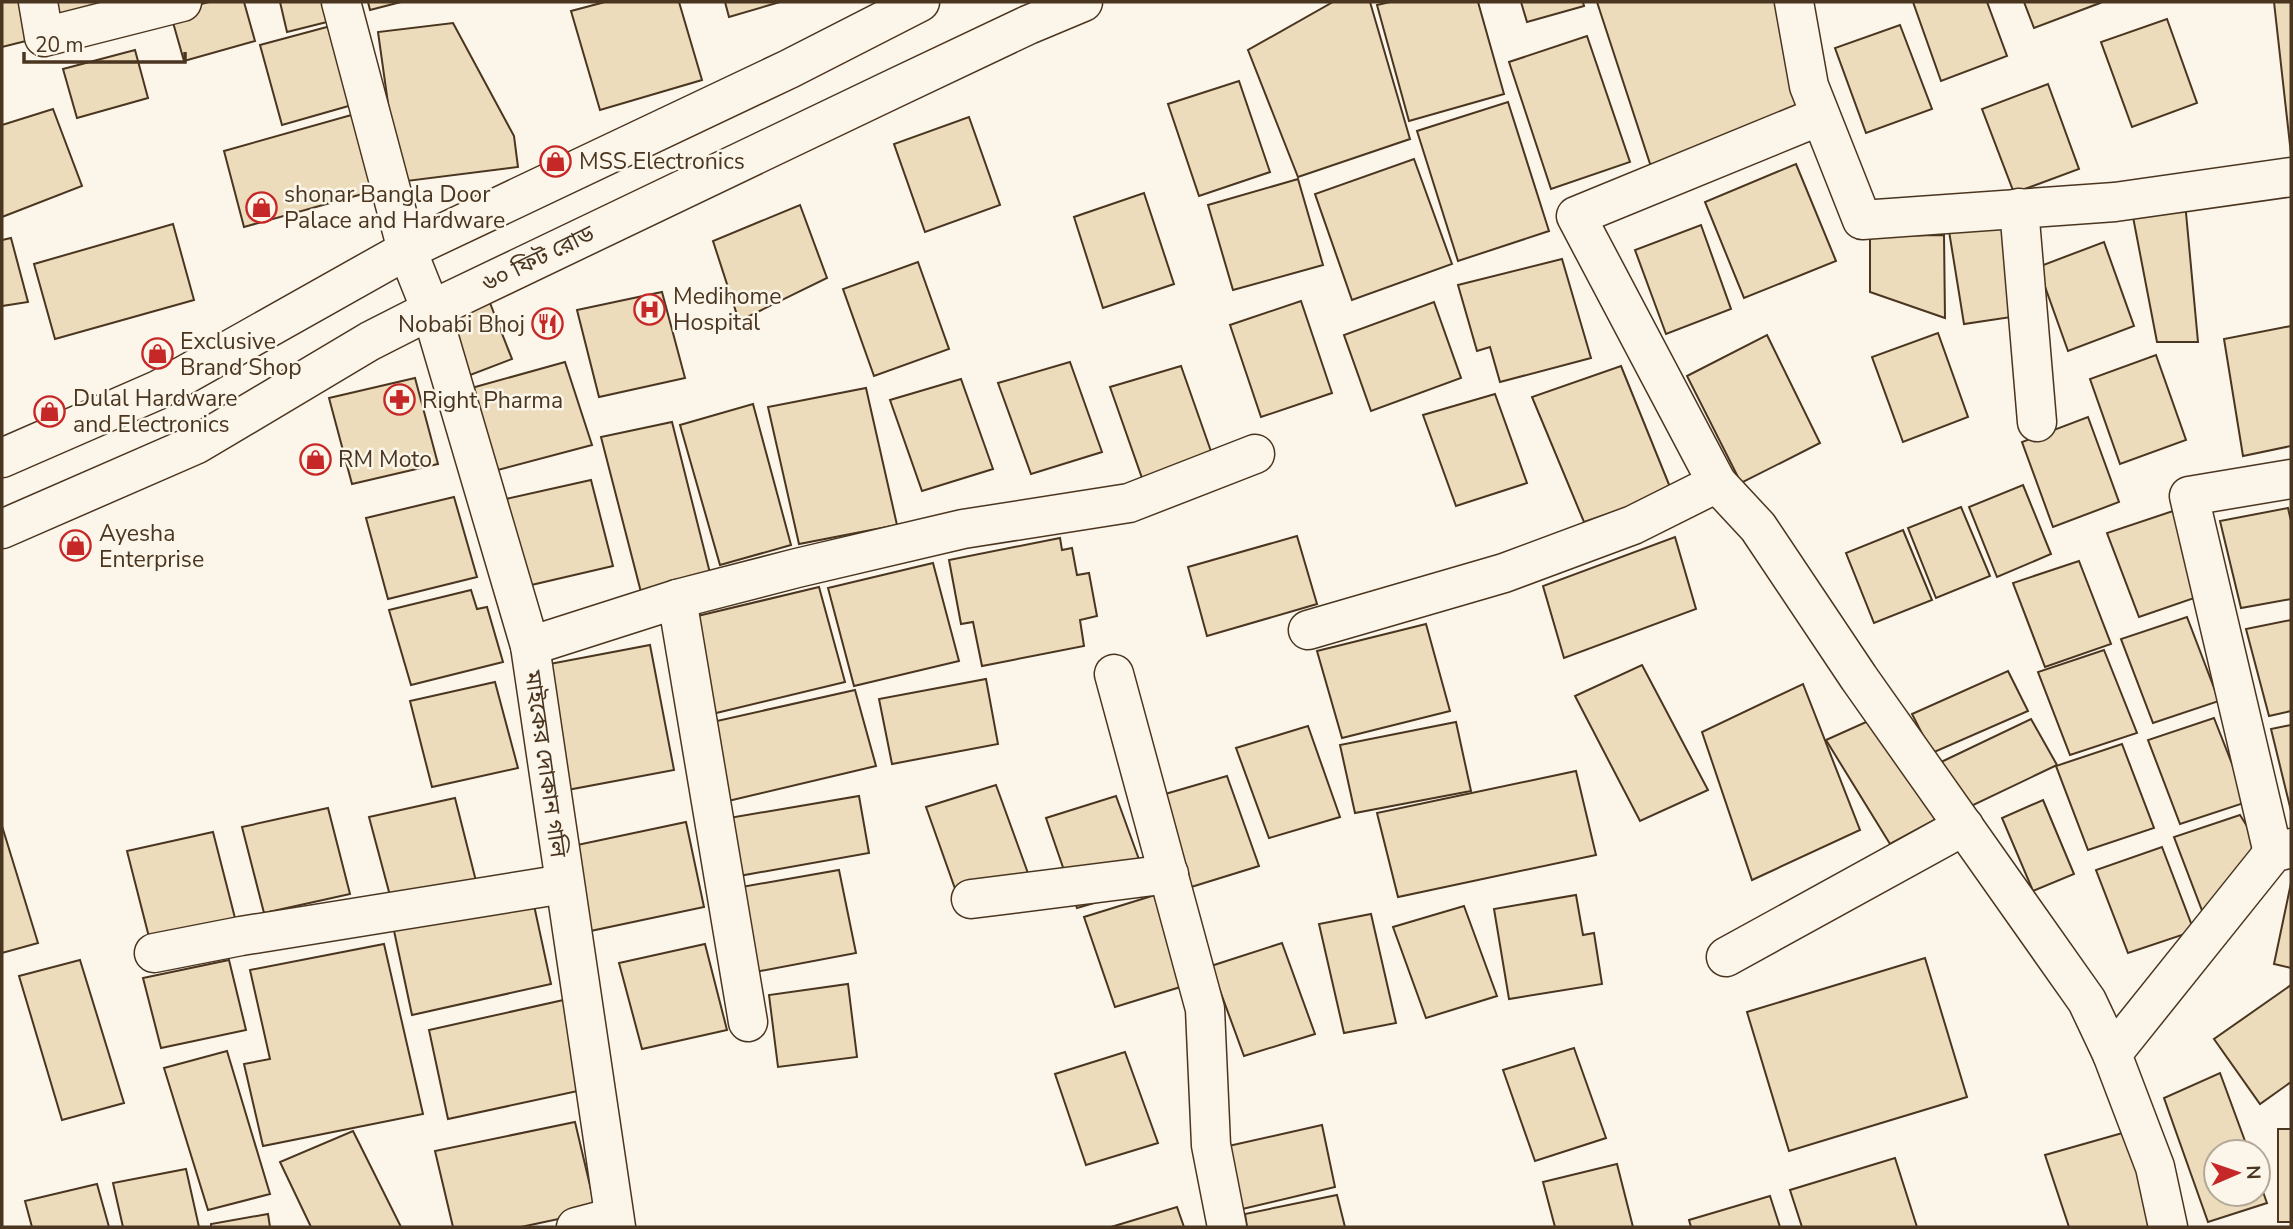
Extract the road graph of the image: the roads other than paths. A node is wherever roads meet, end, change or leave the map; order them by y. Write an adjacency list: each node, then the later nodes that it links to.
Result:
1 (38, 2): 2 (street)
2 (182, 2)
3 (341, 2): 12 (street, মাইকের দোকান গলি)
4 (873, 2): 8 (street)
5 (920, 2): 8 (street)
6 (1083, 2): 13 (street, ৬০ ফিট রোড)
7 (1794, 2): 9 (street)
8 (789, 69): 12 (street)
9 (1821, 116): 11 (street); 18 (street)
10 (2291, 177): 11 (street)
11 (2019, 208): 14 (street)
12 (407, 250): 13 (street, মাইকের দোকান গলি); 16 (street)
13 (432, 310): 19 (street, ৬০ ফিট রোড); 22 (street, মাইকের দোকান গলি)
14 (2037, 422)
15 (1255, 454): 20 (street)
16 (2, 458)
17 (2291, 480): 25 (street)
18 (1717, 483): 21 (street); 24 (street)
19 (2, 528)
20 (677, 599): 22 (street); 31 (street)
21 (1308, 630)
22 (530, 646): 27 (street, মাইকের দোকান গলি)
23 (1114, 674): 26 (street)
24 (1964, 826): 30 (street); 32 (street)
25 (2282, 850): 32 (street)
26 (1169, 874): 28 (street); 35 (street)
27 (564, 884): 29 (street); 33 (street, মাইকের দোকান গলি)
28 (971, 899)
29 (154, 953)
30 (1726, 957)
31 (748, 1022)
32 (2112, 1055): 36 (street)
33 (615, 1222): 34 (street)
34 (576, 1227)
35 (1227, 1227)
36 (2168, 1227)

